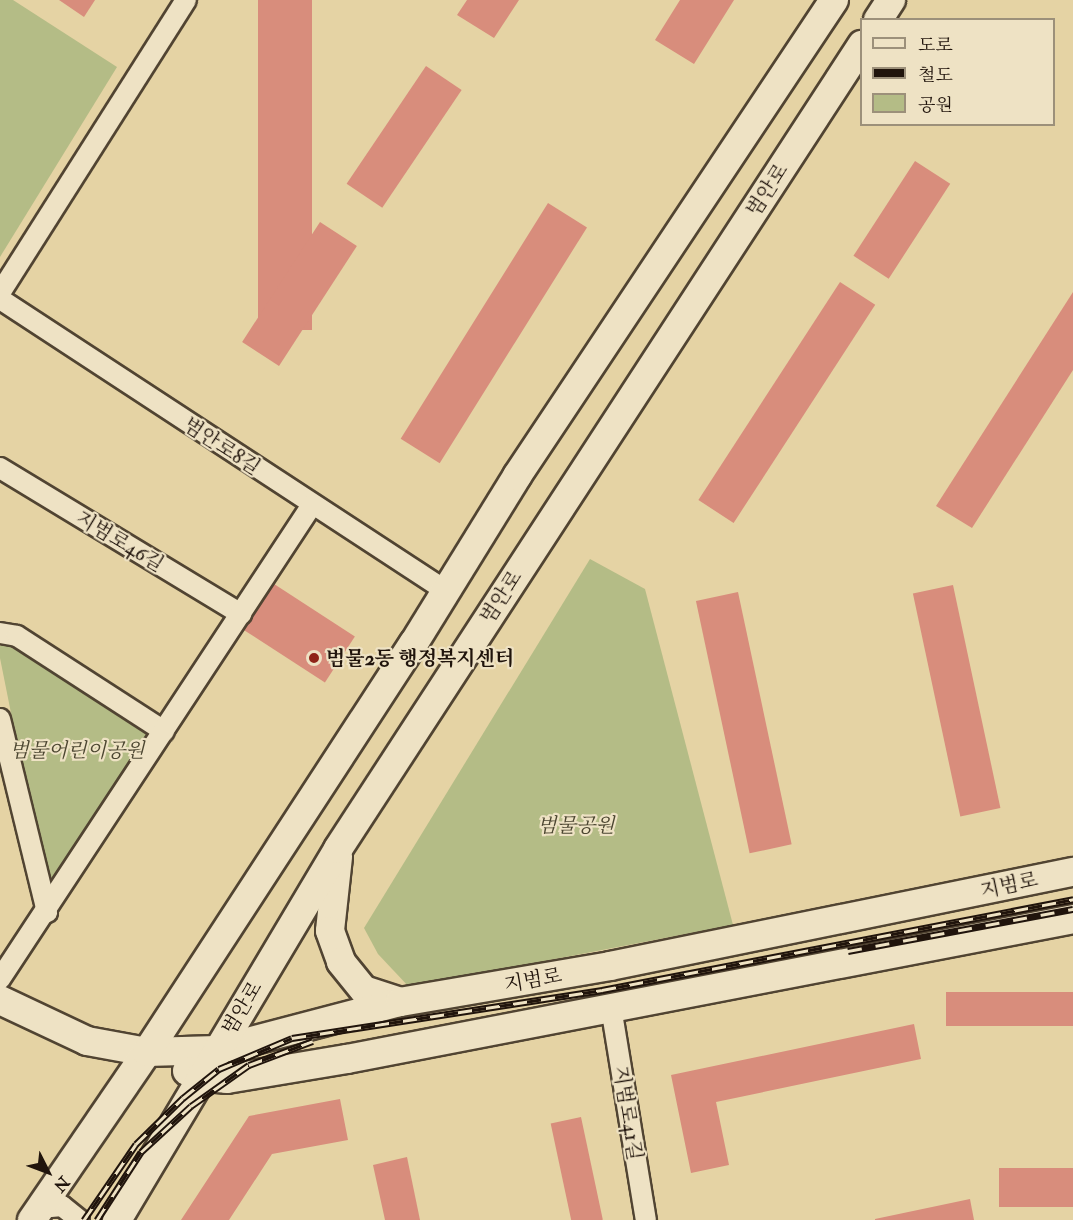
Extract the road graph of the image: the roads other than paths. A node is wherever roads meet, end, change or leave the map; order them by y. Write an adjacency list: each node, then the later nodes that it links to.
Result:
1 (186, 0): 6 (street)
2 (834, 0): 10 (main road)
3 (891, 0): 4 (main road)
4 (879, 18)
5 (860, 47): 15 (main road, 범안로)
6 (0, 293)
7 (0, 299): 9 (street, 범안로8길)
8 (0, 468): 11 (street, 지범로46길)
9 (312, 505): 10 (street, 범안로8길); 11 (street)
10 (446, 591): 24 (main road)
11 (241, 614): 14 (street)
12 (0, 633): 14 (street)
13 (0, 719): 17 (street)
14 (164, 731): 17 (street)
15 (338, 849): 21 (main road); 23 (main road, 범안로)
16 (1073, 872): 21 (main road, 지범로)
17 (46, 912): 19 (street)
18 (1073, 919): 22 (main road)
19 (0, 979)
20 (0, 1000): 24 (main road, 지범로)
21 (400, 1002): 23 (main road, 지범로)
22 (611, 1007): 25 (main road); 29 (street, 지범로41길)
23 (217, 1050): 24 (main road, 지범로); 25 (main road, 범안로)
24 (147, 1052): 25 (main road); 26 (main road)
25 (200, 1077): 28 (main road, 범안로)
26 (36, 1214): 27 (street)
27 (79, 1220)
28 (117, 1220)
29 (646, 1220)

